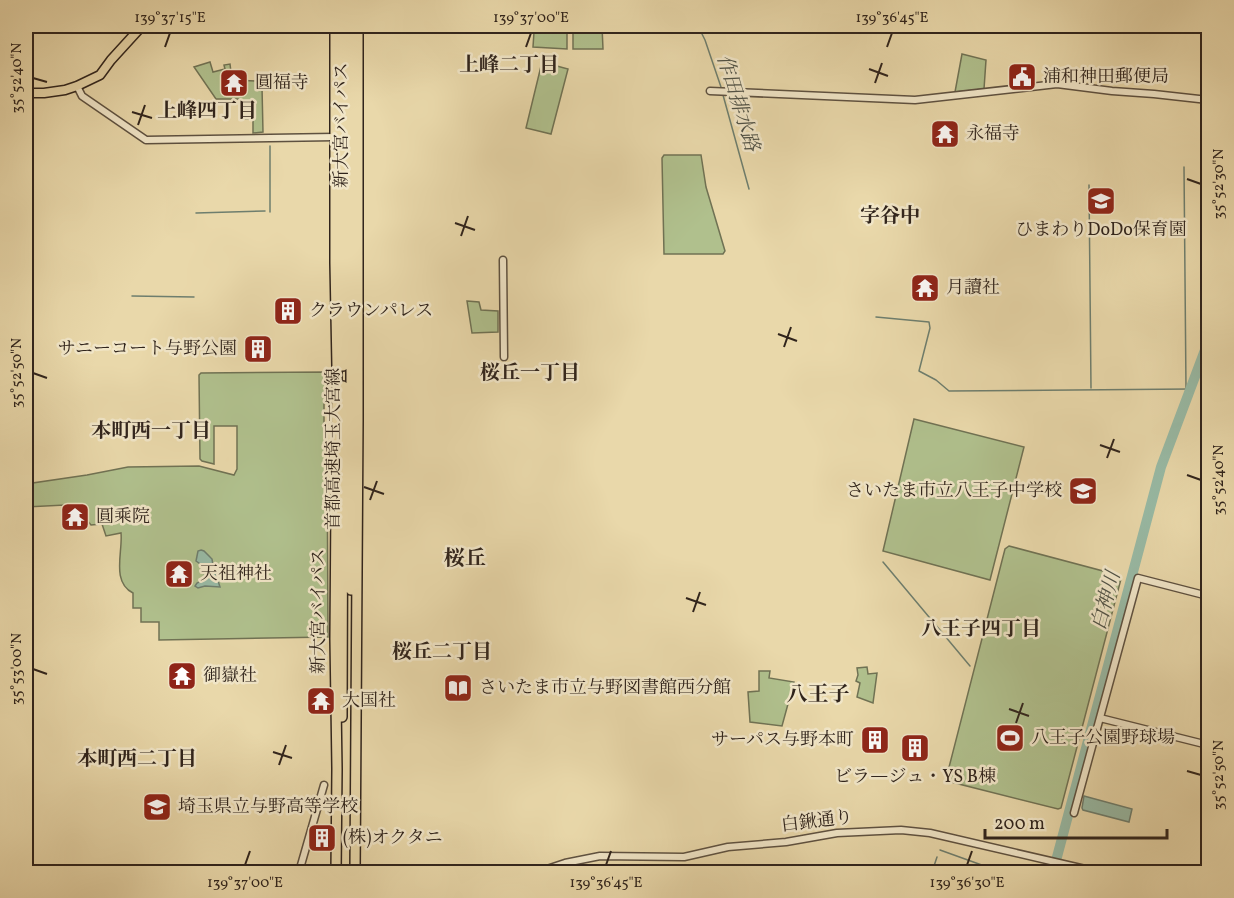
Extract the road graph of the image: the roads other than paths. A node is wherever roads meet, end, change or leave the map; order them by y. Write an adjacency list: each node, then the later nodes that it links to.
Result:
1 (142, 26): 6 (main road)
2 (335, 26): 10 (highway, 新大宮バイパス)
3 (342, 26): 20 (highway, 首都高速埼玉大宮線)
4 (351, 26): 21 (highway, 首都高速埼玉大宮線)
5 (358, 26): 21 (highway, 新大宮バイパス)
6 (76, 86): 8 (main road); 10 (street)
7 (710, 91): 9 (street)
8 (26, 93)
9 (1209, 100)
10 (335, 137): 19 (highway, 新大宮バイパス)
11 (503, 260): 12 (street)
12 (504, 357)
13 (1209, 596): 14 (street)
14 (1100, 718): 15 (street); 17 (street)
15 (1209, 746)
16 (324, 785): 18 (street)
17 (1074, 813)
18 (299, 873)
19 (336, 873)
20 (343, 873)
21 (353, 873)
22 (538, 873): 23 (street, 白鍬通り)
23 (1098, 873)

